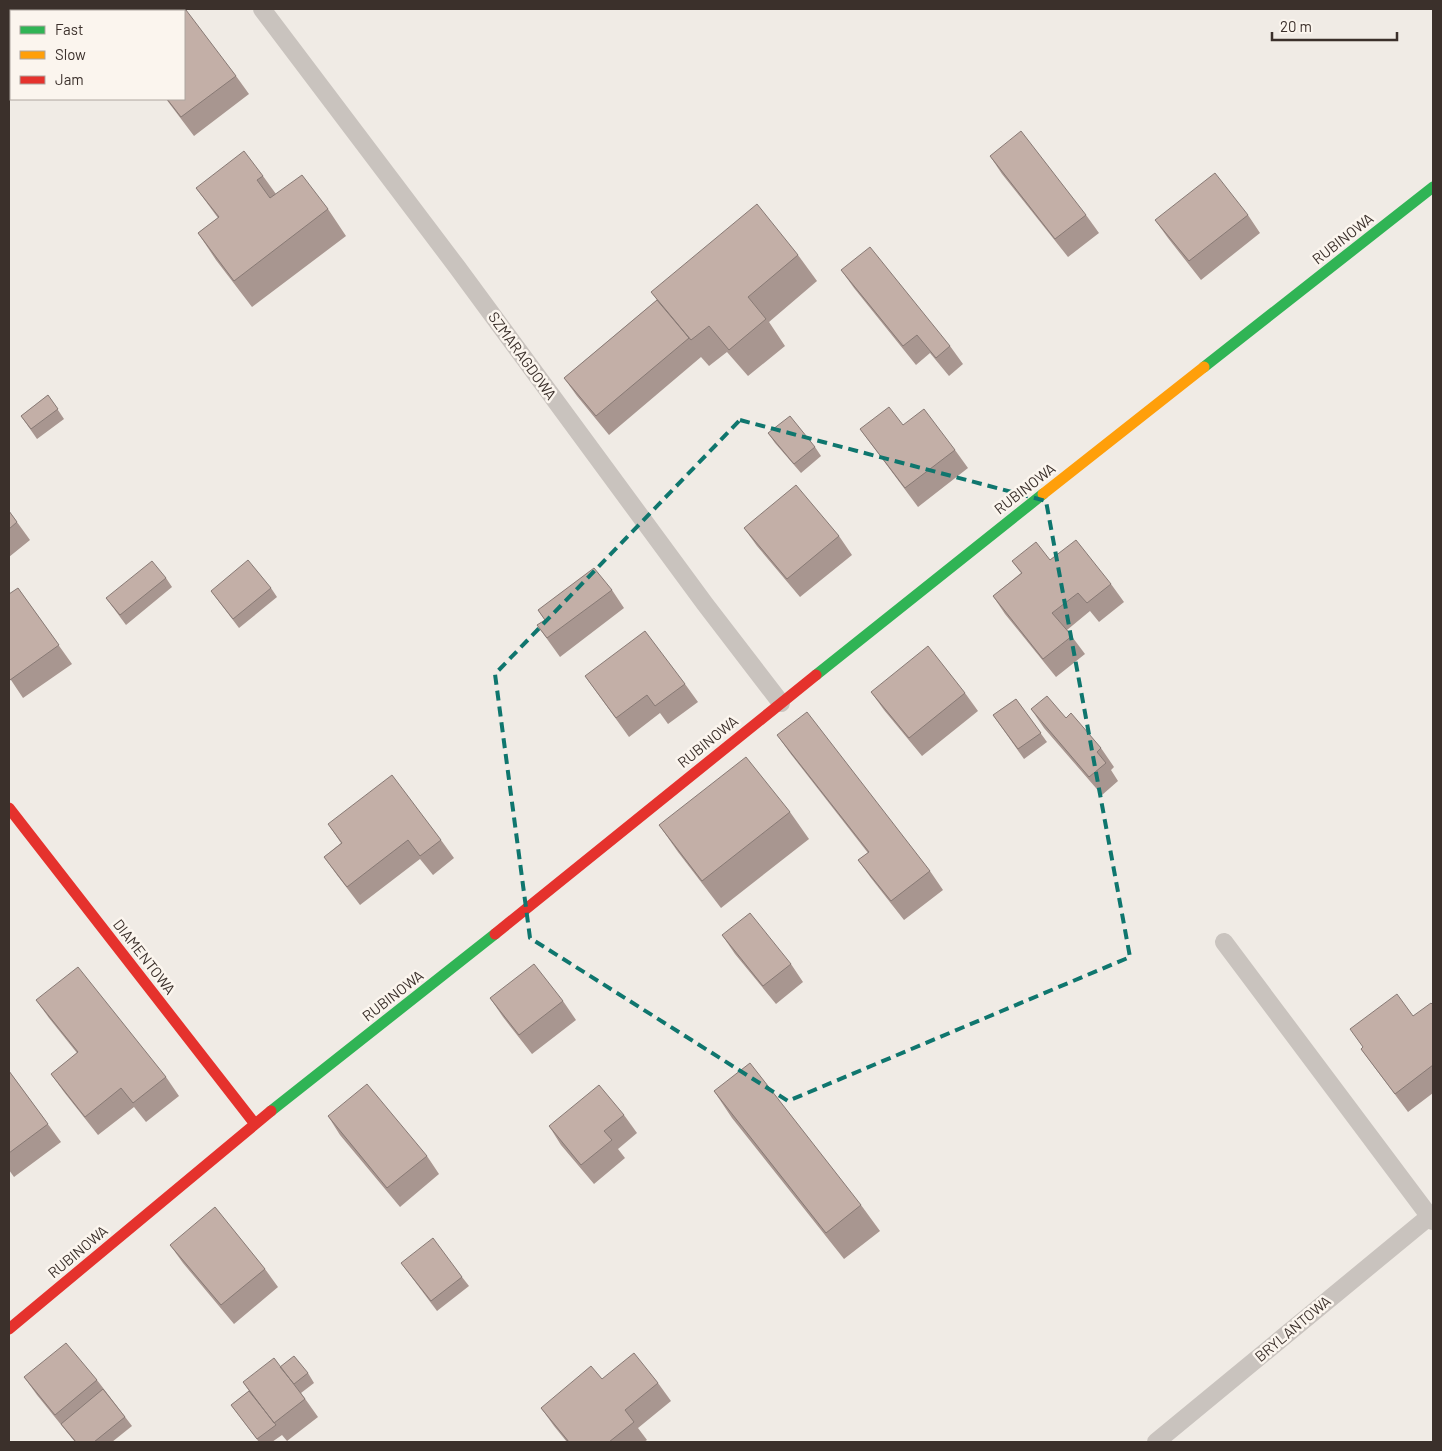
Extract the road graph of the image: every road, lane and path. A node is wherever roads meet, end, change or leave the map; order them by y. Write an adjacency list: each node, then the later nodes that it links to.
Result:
1 (262, 9): 3 (lane, SZMARAGDOWA)
2 (1433, 187): 3 (street, RUBINOWA)
3 (781, 703): 6 (street, RUBINOWA)
4 (9, 808): 6 (street, DIAMENTOWA)
5 (1224, 942): 7 (lane)
6 (256, 1124): 8 (street, RUBINOWA)
7 (1431, 1219): 9 (lane, BRYLANTOWA)
8 (9, 1329)
9 (1156, 1442)

